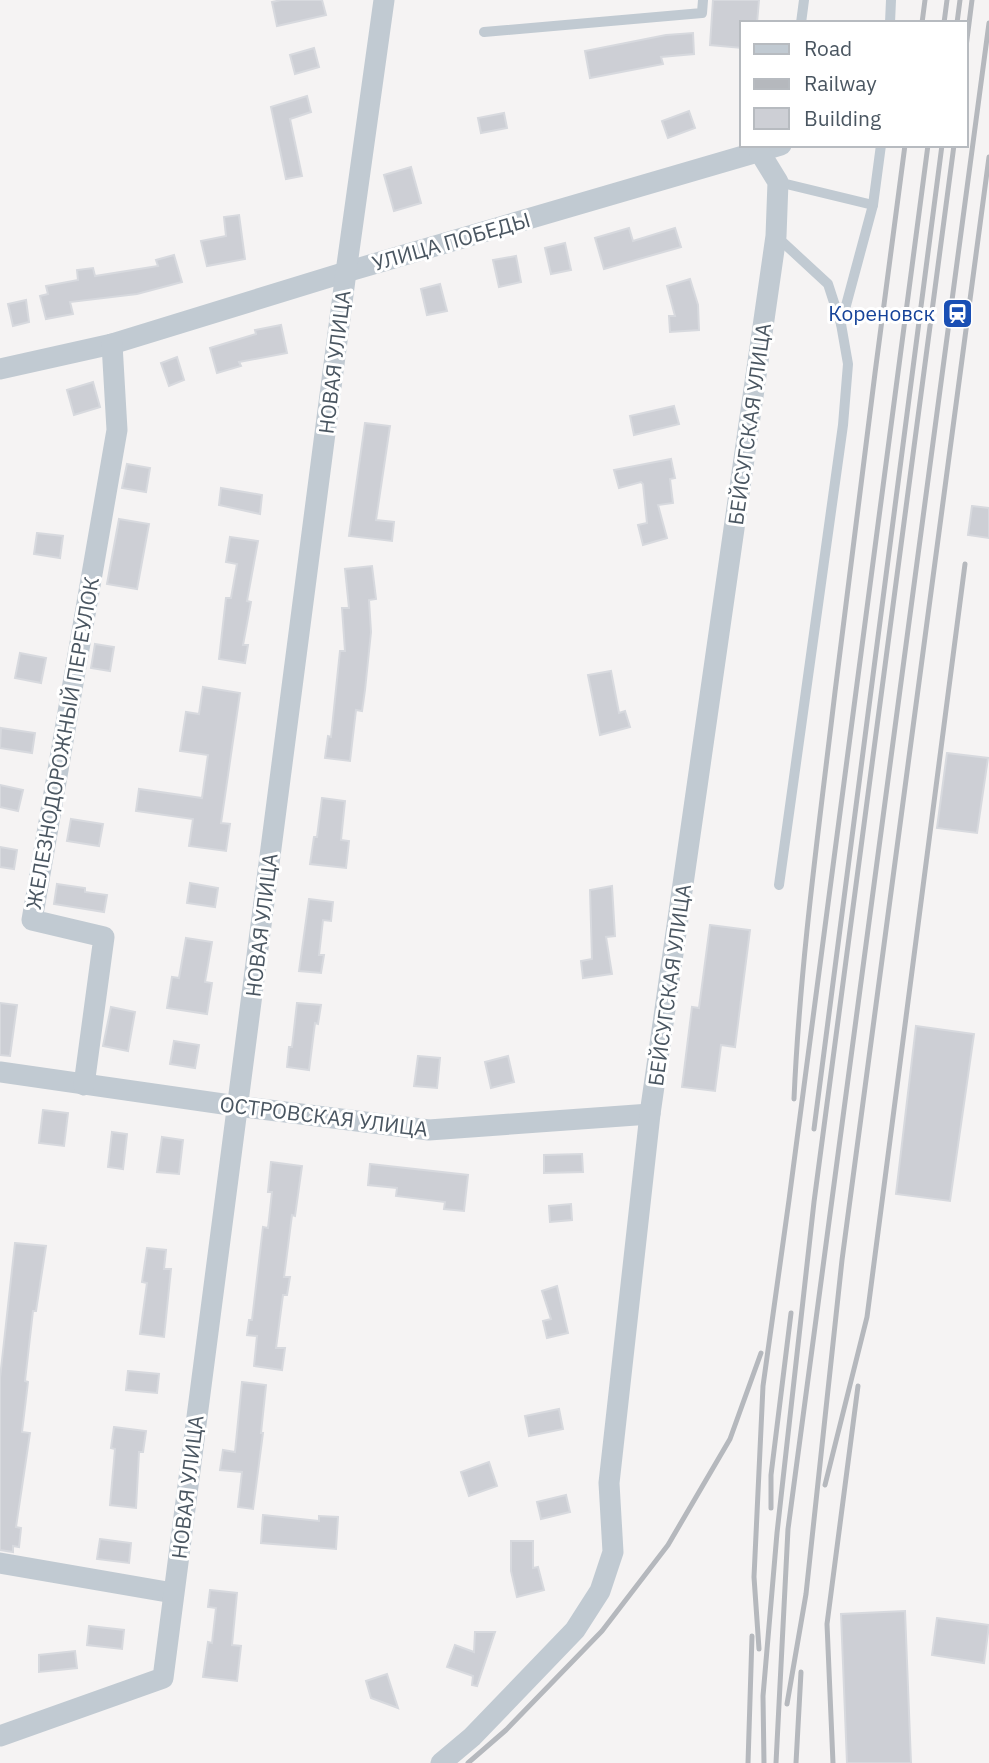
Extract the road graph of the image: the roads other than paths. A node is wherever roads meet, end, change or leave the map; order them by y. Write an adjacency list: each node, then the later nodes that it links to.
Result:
1 (384, 0): 14 (street, НОВАЯ УЛИЦА)
2 (703, 0): 7 (lane)
3 (804, 0): 5 (lane)
4 (891, 0): 6 (lane)
5 (801, 21)
6 (890, 21)
7 (484, 32)
8 (774, 147): 10 (street, УЛИЦА ПОБЕДЫ)
9 (881, 147): 12 (lane)
10 (759, 151): 11 (street); 14 (street, УЛИЦА ПОБЕДЫ)
11 (778, 182): 12 (lane); 13 (street, БЕЙСУГСКАЯ УЛИЦА)
12 (873, 205): 15 (lane)
13 (776, 236): 15 (lane); 22 (street, БЕЙСУГСКАЯ УЛИЦА)
14 (346, 272): 16 (street, УЛИЦА ПОБЕДЫ); 21 (street, НОВАЯ УЛИЦА)
15 (841, 324): 18 (lane)
16 (112, 344): 17 (street, УЛИЦА ПОБЕДЫ); 20 (street, ЖЕЛЕЗНОДОРОЖНЫЙ ПЕРЕУЛОК)
17 (0, 369)
18 (779, 885)
19 (0, 1072): 20 (street, ОСТРОВСКАЯ УЛИЦА)
20 (84, 1085): 21 (street, ОСТРОВСКАЯ УЛИЦА)
21 (237, 1106): 22 (street, ОСТРОВСКАЯ УЛИЦА); 24 (street, НОВАЯ УЛИЦА)
22 (650, 1114): 26 (street, БЕЙСУГСКАЯ УЛИЦА)
23 (0, 1563): 24 (street)
24 (173, 1593): 25 (street, НОВАЯ УЛИЦА)
25 (0, 1736)
26 (441, 1763)

